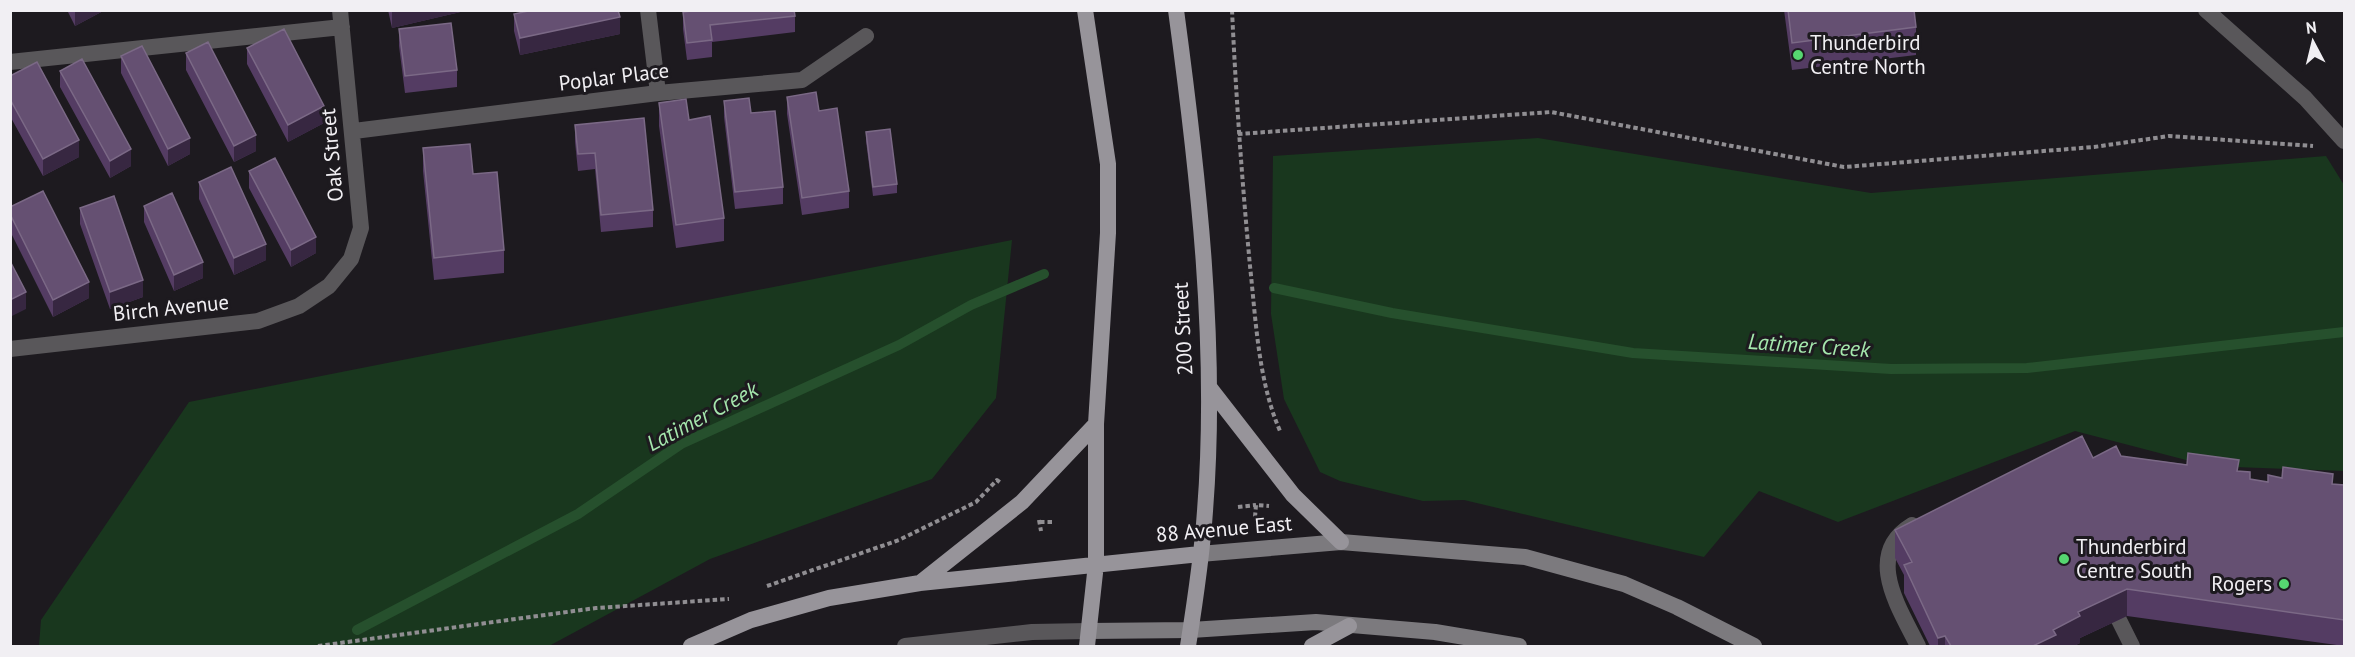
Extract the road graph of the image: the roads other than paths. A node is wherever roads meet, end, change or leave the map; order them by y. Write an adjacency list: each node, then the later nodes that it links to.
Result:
1 (648, 10): 8 (street)
2 (1085, 10): 14 (main road)
3 (1176, 10): 13 (main road, 200 Street)
4 (2206, 10): 10 (street)
5 (341, 19): 7 (street); 9 (street, Oak Street)
6 (867, 36): 8 (street, Poplar Place)
7 (10, 62)
8 (658, 93): 9 (street, Poplar Place)
9 (354, 131): 11 (street, Oak Street)
10 (2344, 141)
11 (329, 286): 12 (street, Birch Avenue)
12 (10, 349)
13 (1209, 387): 16 (main road); 17 (main road, 200 Street)
14 (1096, 424): 18 (main road); 19 (main road)
15 (1925, 519): 30 (street)
16 (1341, 542): 17 (main road, 88 Avenue East); 29 (main road, 88 Avenue East)
17 (1200, 554): 18 (main road, 88 Avenue East); 22 (main road, 200 Street)
18 (1096, 564): 19 (main road, 88 Avenue East); 23 (main road)
19 (920, 583): 24 (main road, 88 Avenue East)
20 (2119, 620): 31 (street)
21 (1349, 626): 22 (main road); 27 (main road); 28 (main road)
22 (1191, 630): 23 (main road); 26 (main road, 200 Street)
23 (1088, 639): 25 (street)
24 (691, 646)
25 (905, 646)
26 (1188, 646)
27 (1311, 646)
28 (1519, 646)
29 (1754, 646)
30 (1918, 646)
31 (2132, 646)

